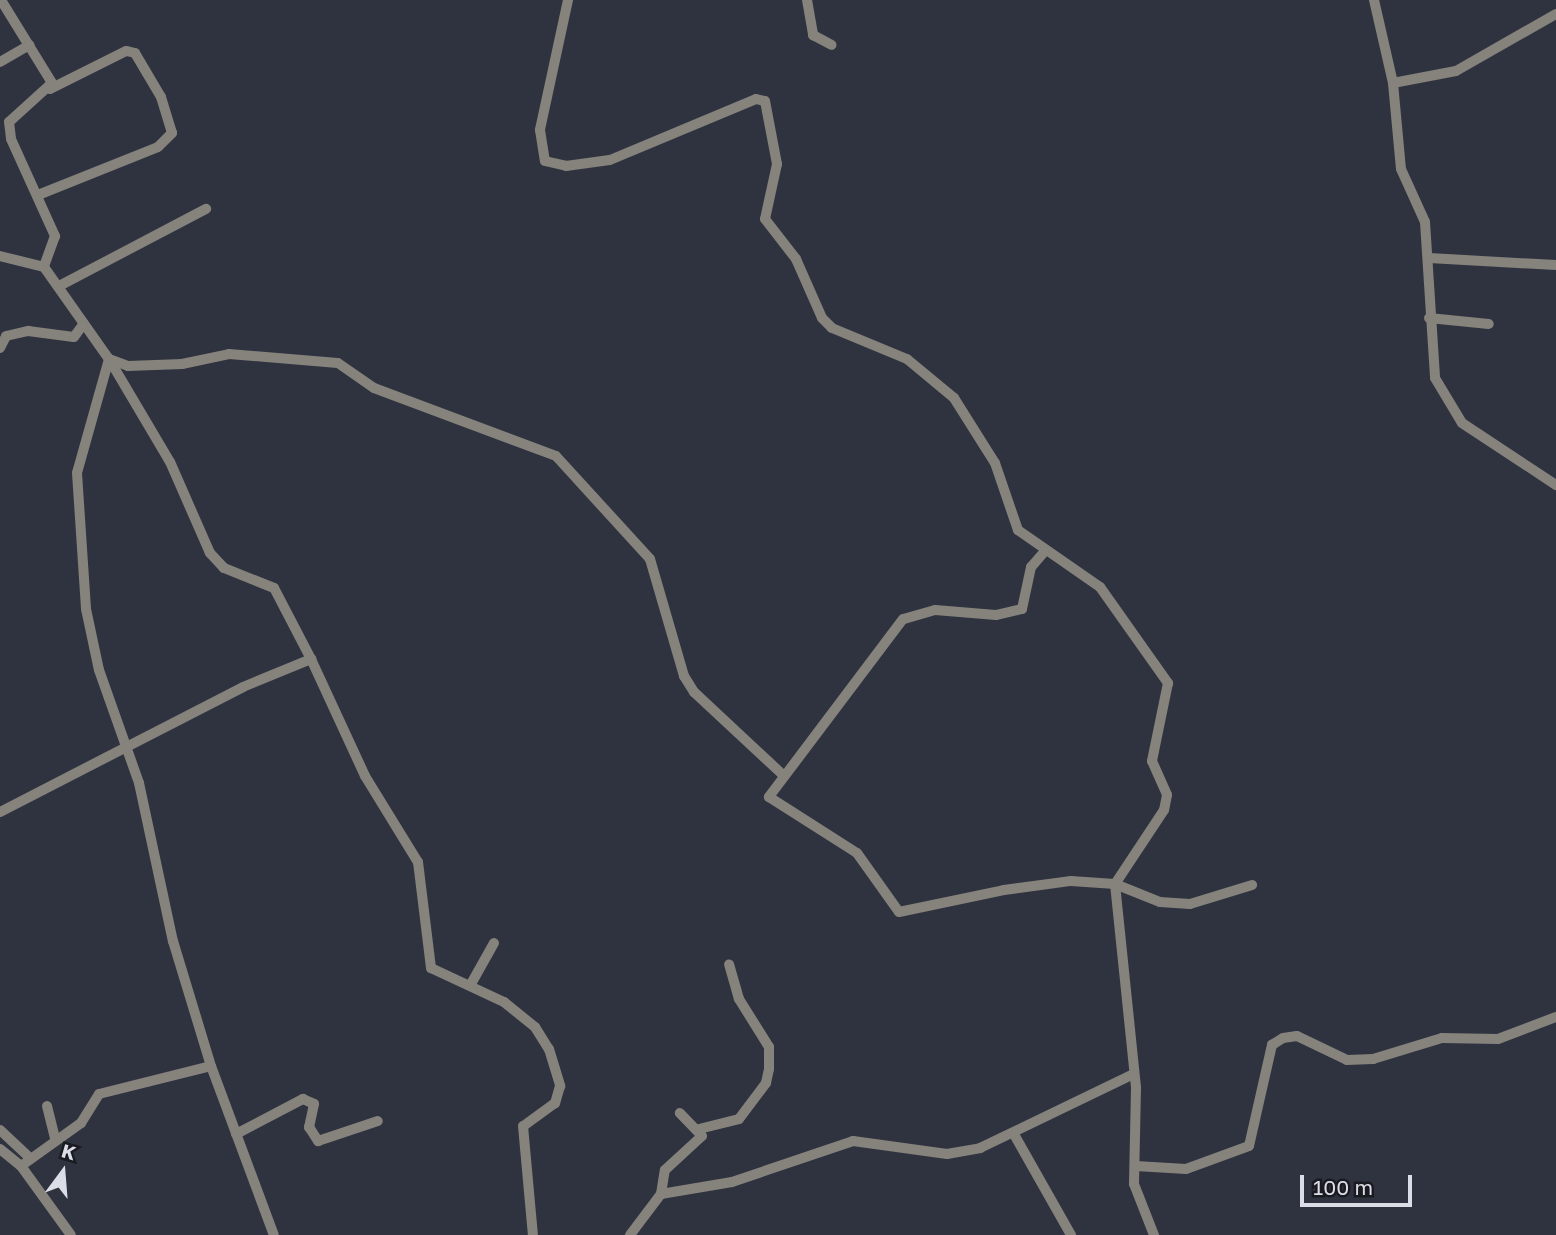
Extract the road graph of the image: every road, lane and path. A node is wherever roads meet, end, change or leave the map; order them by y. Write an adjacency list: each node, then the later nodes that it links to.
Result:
1 (1, 0): 6 (street)
2 (568, 0): 24 (street)
3 (807, 0): 7 (street)
4 (1374, 0): 9 (street)
5 (1556, 14): 9 (street)
6 (30, 45): 8 (street); 10 (street)
7 (832, 45)
8 (0, 62)
9 (1393, 83): 14 (street)
10 (50, 89): 11 (street); 11 (street)
11 (38, 195): 16 (street)
12 (206, 209): 17 (street)
13 (0, 256): 16 (street)
14 (1429, 258): 15 (street); 18 (street)
15 (1556, 265)
16 (44, 267): 17 (street)
17 (61, 285): 20 (street)
18 (1430, 318): 19 (street); 23 (street)
19 (1489, 324)
20 (82, 326): 21 (street); 22 (street)
21 (0, 348)
22 (109, 359): 25 (street); 26 (street); 27 (street)
23 (1556, 485)
24 (1045, 551): 27 (street); 29 (street)
25 (311, 659): 26 (street); 33 (street)
26 (128, 749): 28 (street); 35 (street)
27 (783, 775): 29 (street)
28 (0, 812)
29 (1115, 884): 30 (street); 36 (street)
30 (1252, 885)
31 (494, 943): 33 (street)
32 (729, 964): 41 (street)
33 (471, 984): 52 (street)
34 (1556, 1017): 48 (street)
35 (211, 1066): 42 (street); 44 (street)
36 (1134, 1074): 43 (street); 48 (street)
37 (47, 1106): 44 (street)
38 (680, 1113): 41 (street)
39 (378, 1121): 42 (street)
40 (0, 1129): 46 (street)
41 (699, 1129): 49 (street)
42 (236, 1134): 51 (street)
43 (1015, 1136): 49 (street); 54 (street)
44 (55, 1141): 46 (street)
45 (0, 1149): 47 (street)
46 (31, 1158): 47 (street)
47 (21, 1166): 50 (street)
48 (1136, 1166): 55 (street)
49 (661, 1194): 53 (street)
50 (71, 1235)
51 (274, 1235)
52 (533, 1235)
53 (630, 1235)
54 (1071, 1235)
55 (1154, 1235)

